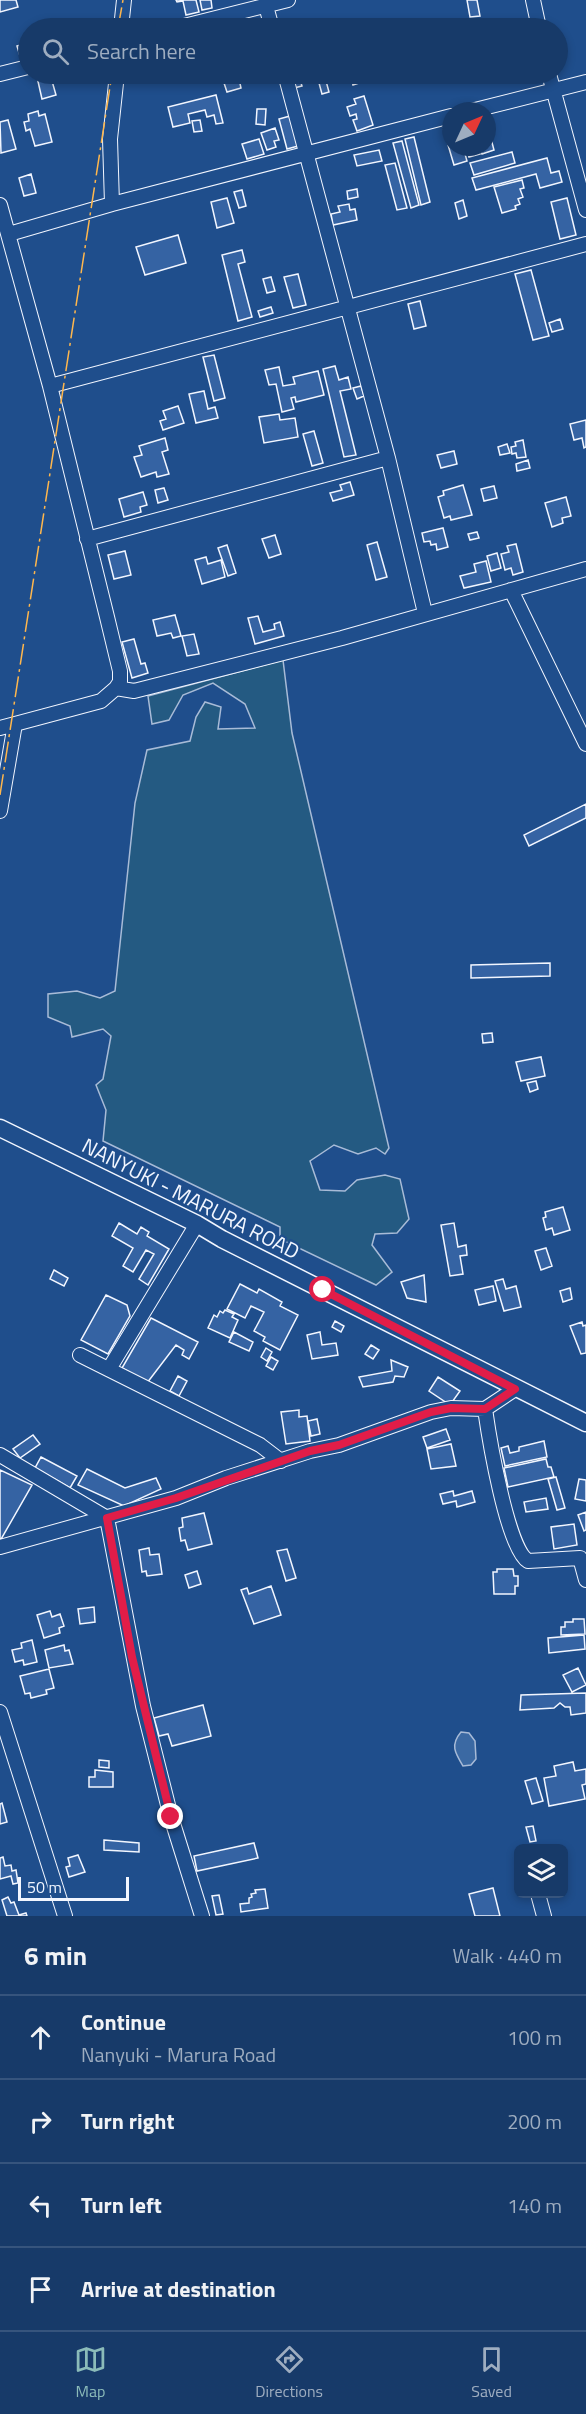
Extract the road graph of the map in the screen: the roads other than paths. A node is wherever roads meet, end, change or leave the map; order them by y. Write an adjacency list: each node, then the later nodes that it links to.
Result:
1 (123, 0): 5 (street)
2 (288, 0): 4 (street)
3 (533, 0): 8 (street)
4 (266, 6): 6 (street); 7 (street)
5 (122, 18)
6 (217, 18)
7 (269, 18)
8 (537, 18)
9 (18, 69): 10 (street)
10 (0, 74)
11 (586, 81): 15 (street)
12 (116, 84): 19 (street)
13 (288, 84): 18 (street)
14 (551, 84): 15 (street)
15 (552, 90): 16 (street); 21 (street)
16 (496, 105)
17 (442, 118): 18 (street)
18 (307, 155): 19 (street); 24 (street)
19 (112, 204): 22 (street)
20 (0, 205): 22 (street)
21 (586, 210)
22 (9, 234): 25 (street)
23 (586, 244): 24 (street)
24 (346, 306): 25 (street); 26 (street)
25 (50, 386): 27 (street)
26 (388, 458): 27 (street); 30 (street)
27 (87, 539): 31 (street)
28 (586, 569): 29 (street)
29 (511, 590): 30 (street); 34 (street)
30 (426, 613): 31 (street)
31 (116, 688): 32 (street)
32 (15, 724): 33 (street); 35 (street)
33 (0, 728)
34 (586, 744)
35 (0, 811)
36 (0, 1128): 37 (street, NANYUKI - MARURA ROAD)
37 (197, 1224): 39 (street); 40 (street, NANYUKI - MARURA ROAD)
38 (80, 1355): 39 (street)
39 (109, 1369): 44 (street)
40 (515, 1389): 41 (street); 42 (street, NANYUKI - MARURA ROAD)
41 (485, 1409): 44 (street); 47 (street)
42 (586, 1423)
43 (0, 1455): 45 (street)
44 (281, 1461): 45 (street)
45 (107, 1518): 46 (street); 51 (street)
46 (0, 1547)
47 (586, 1580)
48 (0, 1712): 50 (street)
49 (539, 1898): 52 (street)
50 (65, 1916)
51 (202, 1916)
52 (544, 1916)

